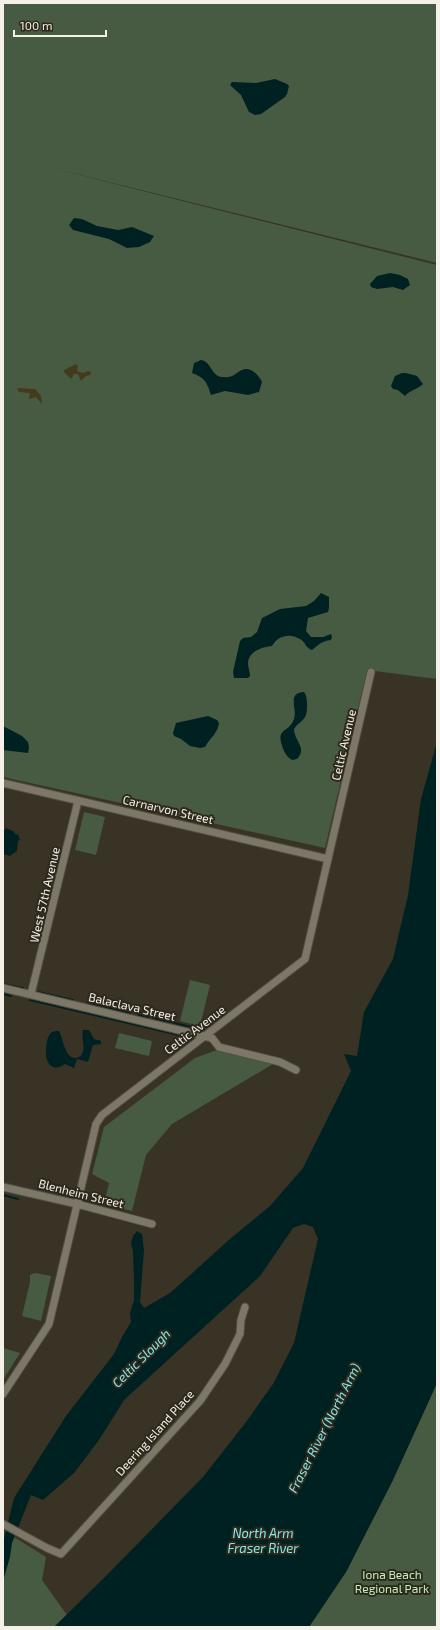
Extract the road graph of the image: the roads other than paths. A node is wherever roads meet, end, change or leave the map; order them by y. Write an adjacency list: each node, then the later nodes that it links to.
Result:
1 (371, 672): 4 (street, Celtic Avenue)
2 (3, 782): 3 (street, Carnarvon Street)
3 (78, 801): 4 (street, Carnarvon Street); 6 (street, West 57th Avenue)
4 (328, 860): 7 (street, Celtic Avenue)
5 (3, 988): 6 (street, Balaclava Street)
6 (31, 994): 7 (street, Balaclava Street)
7 (205, 1036): 8 (street, Balaclava Street); 10 (street, Celtic Avenue)
8 (296, 1070)
9 (3, 1187): 10 (street, Blenheim Street)
10 (77, 1204): 11 (street, Blenheim Street); 13 (street, Celtic Avenue)
11 (152, 1224)
12 (245, 1307): 14 (street, Deering Island Place)
13 (3, 1394)
14 (3, 1524)

